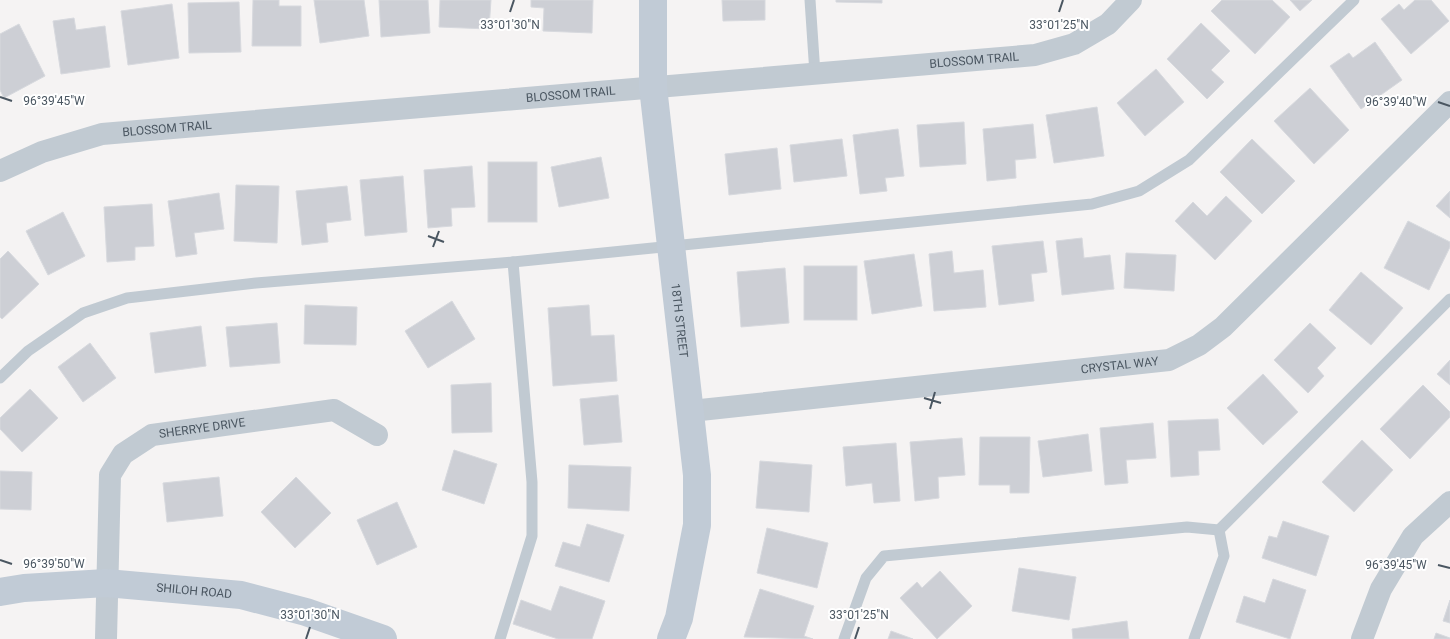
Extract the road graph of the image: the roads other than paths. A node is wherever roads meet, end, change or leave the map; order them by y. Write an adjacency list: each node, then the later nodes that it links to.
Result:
1 (653, 0): 6 (street, 18TH STREET)
2 (810, 0): 5 (lane)
3 (1131, 0): 5 (street, BLOSSOM TRAIL)
4 (1354, 0): 9 (lane)
5 (815, 74): 6 (street, BLOSSOM TRAIL)
6 (653, 88): 8 (street, BLOSSOM TRAIL); 9 (street, 18TH STREET)
7 (1450, 102): 13 (street, CRYSTAL WAY)
8 (0, 171)
9 (671, 246): 10 (lane); 13 (street, 18TH STREET)
10 (513, 262): 12 (lane); 21 (lane)
11 (1450, 299): 16 (lane)
12 (0, 378)
13 (691, 411): 22 (street, 18TH STREET)
14 (377, 435): 17 (street, SHERRYE DRIVE)
15 (1450, 502): 25 (street)
16 (1219, 530): 23 (lane); 24 (lane)
17 (106, 583): 18 (street, SHILOH ROAD); 19 (street, SHERRYE DRIVE); 20 (street, SHILOH ROAD)
18 (0, 592)
19 (106, 639)
20 (382, 639)
21 (500, 639)
22 (671, 639)
23 (844, 639)
24 (1194, 639)
25 (1362, 639)

